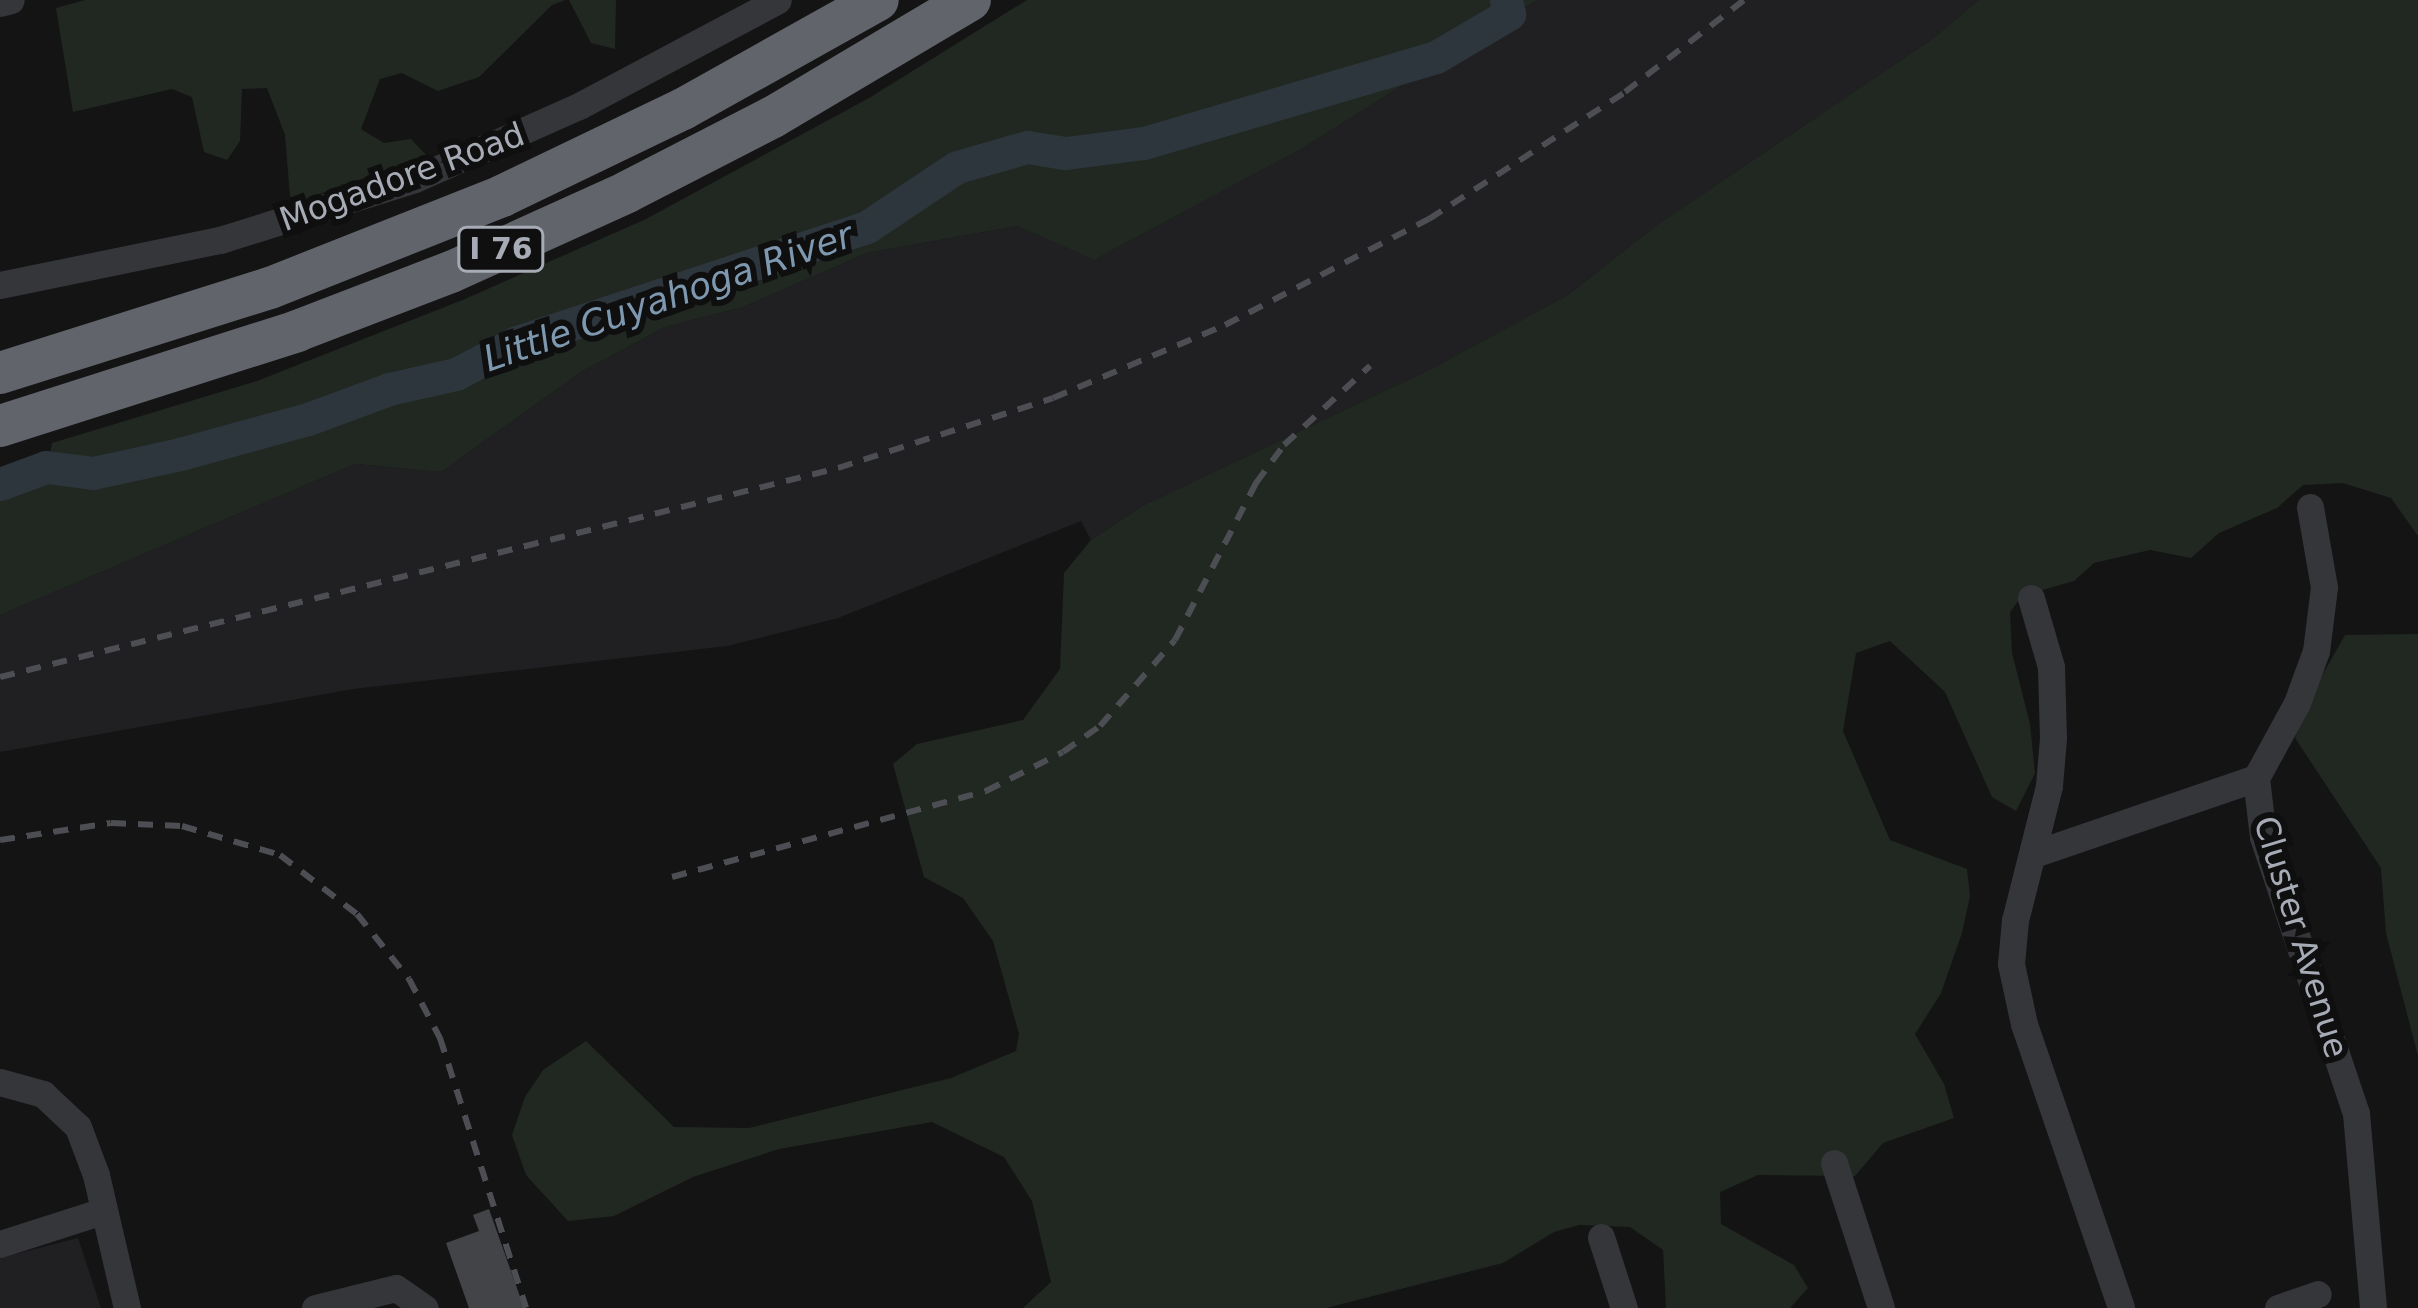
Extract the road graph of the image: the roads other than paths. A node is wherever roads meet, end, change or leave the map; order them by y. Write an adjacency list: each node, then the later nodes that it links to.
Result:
1 (11, 0): 5 (street)
2 (778, 0): 6 (street, Mogadore Road)
3 (878, 0): 7 (highway, I 76)
4 (970, 0): 8 (highway, I 76)
5 (0, 3)
6 (0, 286)
7 (0, 373)
8 (0, 426)
9 (2310, 507): 11 (street, Cluster Avenue)
10 (2031, 598): 12 (street)
11 (2256, 778): 12 (street); 26 (street, Cluster Avenue)
12 (2034, 854): 24 (street)
13 (0, 1082): 15 (street)
14 (1834, 1163): 23 (street)
15 (103, 1211): 17 (street); 19 (street)
16 (1601, 1238): 22 (street)
17 (0, 1244)
18 (2318, 1294): 25 (street)
19 (127, 1308)
20 (315, 1308): 21 (street)
21 (425, 1308)
22 (1624, 1308)
23 (1881, 1308)
24 (2121, 1308)
25 (2278, 1308)
26 (2373, 1308)

